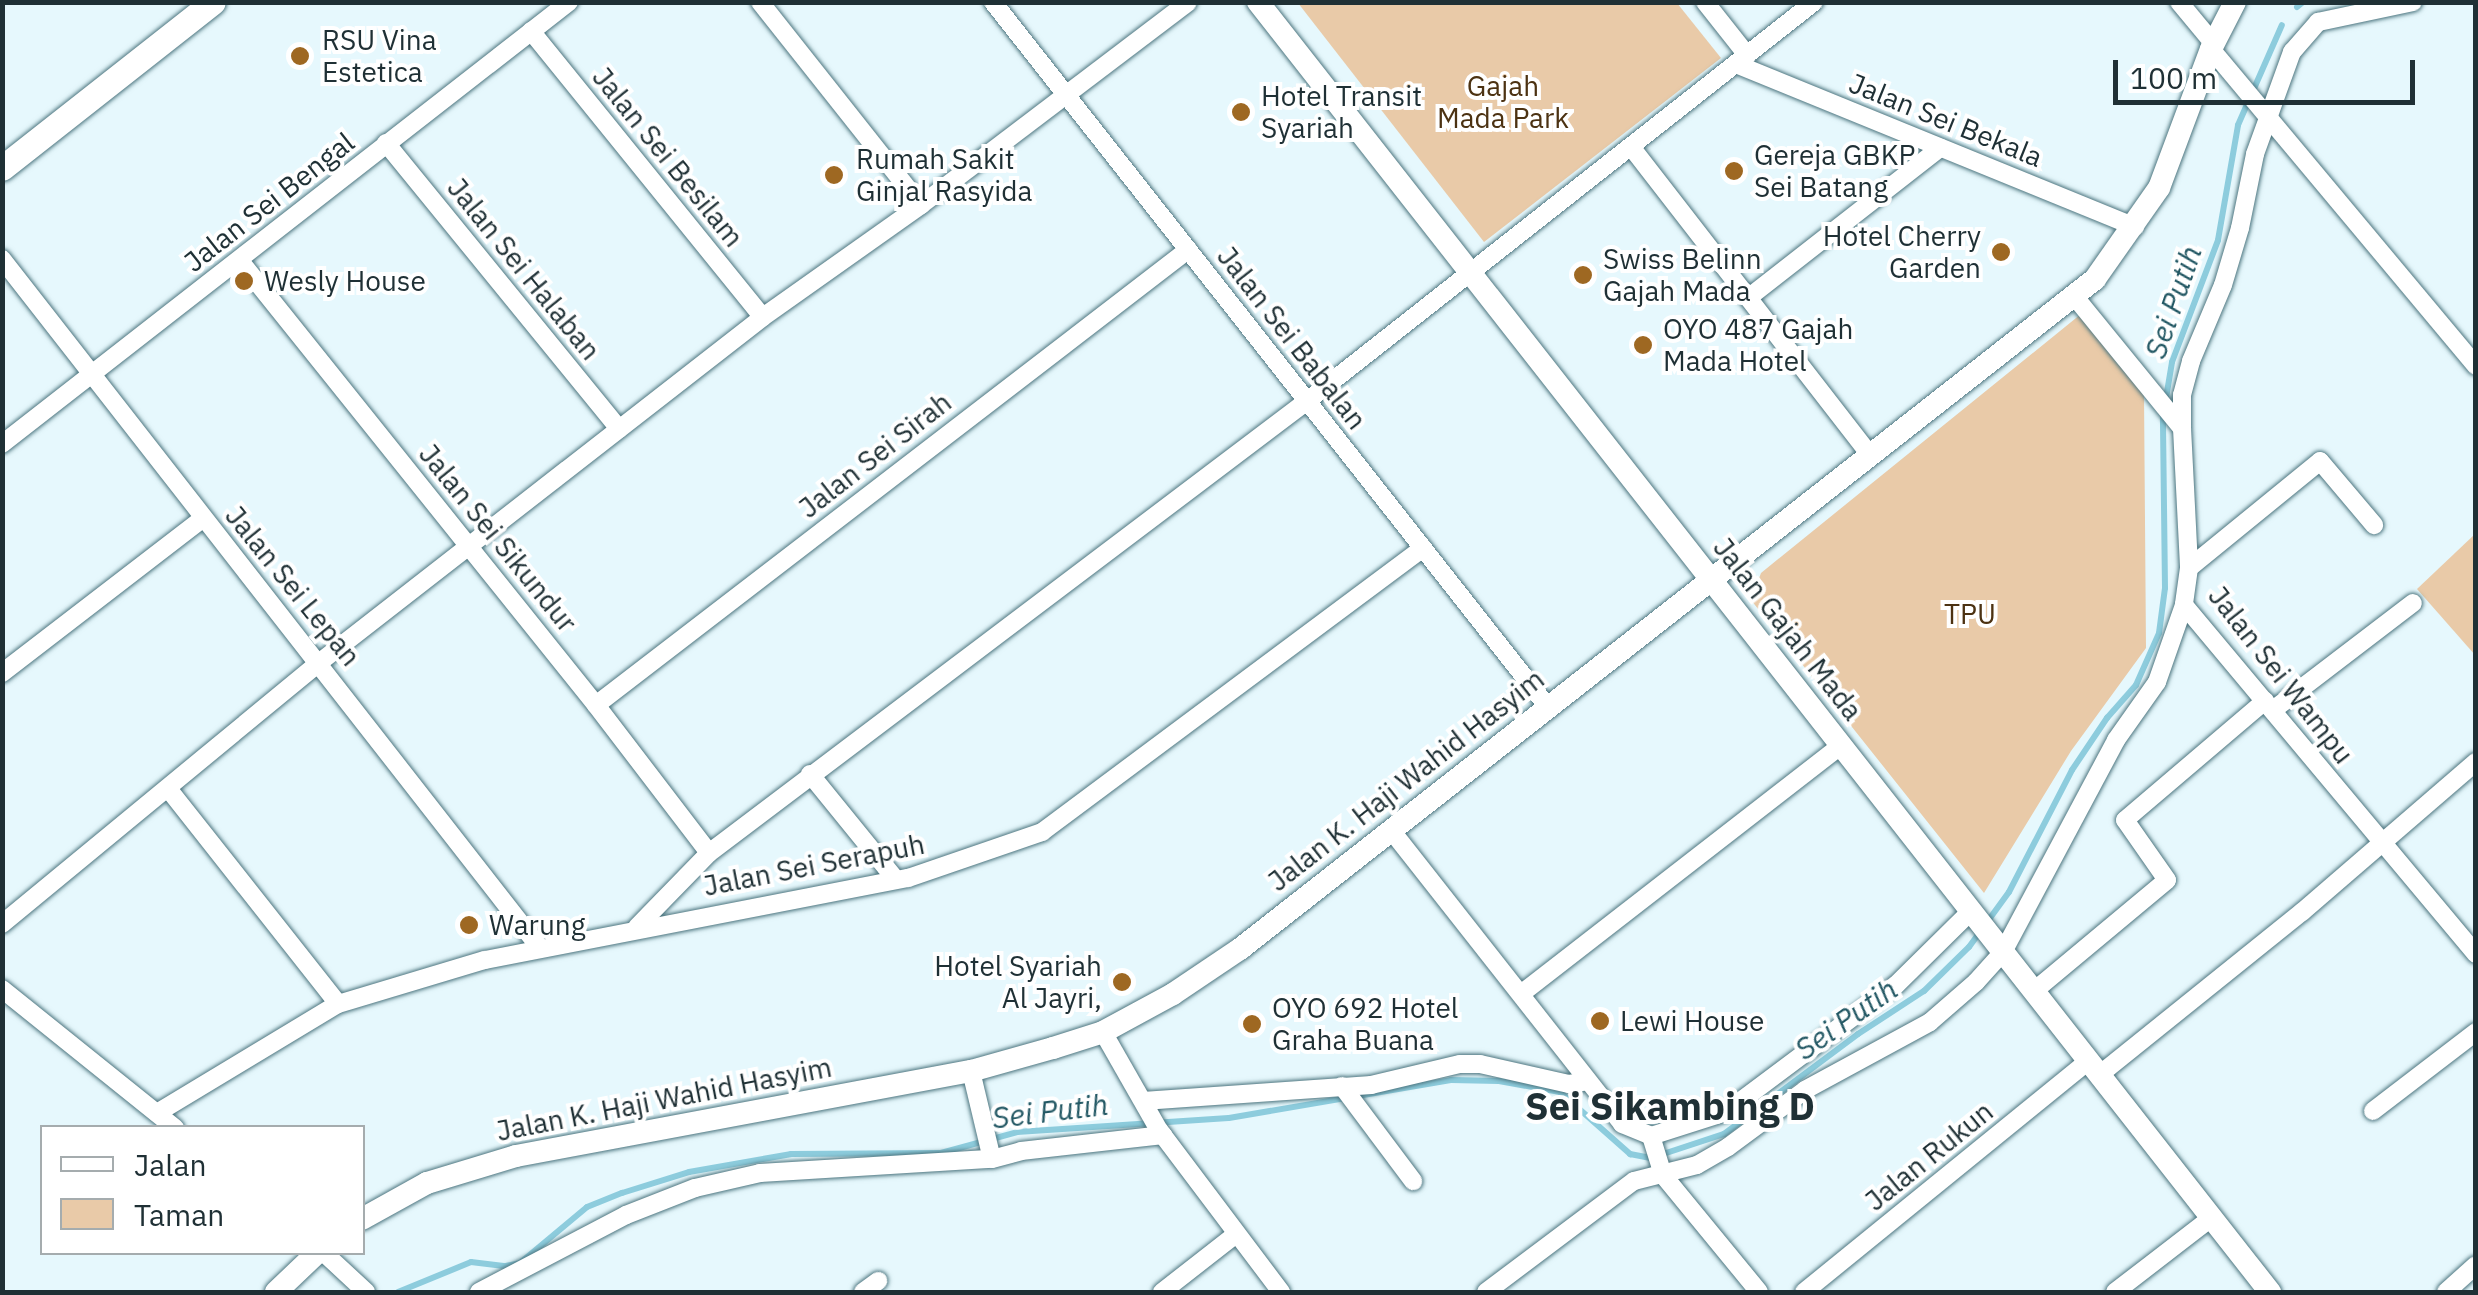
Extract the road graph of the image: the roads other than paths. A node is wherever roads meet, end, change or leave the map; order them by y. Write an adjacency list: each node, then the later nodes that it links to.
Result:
1 (213, 2): 20 (main road)
2 (569, 2): 12 (street, Jalan Sei Bengal)
3 (760, 2): 21 (street)
4 (994, 2): 15 (street, Jalan Sei Babalan)
5 (1188, 2): 15 (street)
6 (1258, 2): 26 (street, Jalan Gajah Mada)
7 (1705, 2): 14 (street, Jalan Sei Bekala)
8 (1814, 2): 14 (street)
9 (2179, 2): 13 (street)
10 (2236, 2): 13 (street, Jalan K. Haji Wahid Hasyim)
11 (2412, 2): 16 (street, Jalan Sei Wampu)
12 (530, 31): 17 (street, Jalan Sei Bengal); 29 (street, Jalan Sei Besilam)
13 (2213, 47): 16 (street); 22 (street, Jalan K. Haji Wahid Hasyim)
14 (1741, 60): 18 (street); 19 (street, Jalan Sei Bekala)
15 (1066, 95): 21 (street); 23 (street, Jalan Sei Babalan)
16 (2263, 107): 30 (street); 33 (street, Jalan Sei Wampu)
17 (386, 143): 25 (street, Jalan Sei Bengal); 34 (street, Jalan Sei Halaban)
18 (1632, 148): 26 (street); 28 (street)
19 (1940, 148): 22 (street, Jalan Sei Bekala); 28 (street)
20 (2, 168)
21 (921, 205): 29 (street)
22 (2135, 226): 27 (street, Jalan K. Haji Wahid Hasyim)
23 (1188, 250): 32 (street, Jalan Sei Babalan); 47 (street, Jalan Sei Sirah)
24 (2, 259): 31 (street, Jalan Sei Lepan)
25 (240, 261): 31 (street, Jalan Sei Bengal); 39 (street, Jalan Sei Sikundur)
26 (1470, 273): 32 (street); 42 (street, Jalan Gajah Mada)
27 (2075, 297): 33 (street); 36 (street, Jalan K. Haji Wahid Hasyim)
28 (1748, 298): 36 (street)
29 (763, 317): 34 (street)
30 (2476, 366)
31 (92, 375): 35 (street, Jalan Sei Bengal); 37 (street, Jalan Sei Lepan)
32 (1307, 401): 40 (street, Jalan Sei Babalan); 52 (street)
33 (2178, 423): 41 (street, Jalan Sei Wampu)
34 (620, 429): 39 (street)
35 (2, 444)
36 (1871, 456): 42 (street, Jalan K. Haji Wahid Hasyim)
37 (203, 518): 45 (street, Jalan Sei Lepan); 46 (street)
38 (2374, 525): 41 (street)
39 (468, 546): 45 (street); 47 (street, Jalan Sei Sikundur)
40 (1423, 548): 49 (street, Jalan Sei Babalan); 57 (street, Jalan Sei Serapuh)
41 (2190, 568): 43 (street, Jalan Sei Wampu)
42 (1710, 579): 49 (street, Jalan K. Haji Wahid Hasyim); 50 (street, Jalan Gajah Mada)
43 (2184, 604): 48 (street, Jalan Sei Wampu); 62 (street)
44 (2414, 604): 48 (street)
45 (320, 662): 53 (street); 61 (street, Jalan Sei Lepan)
46 (2, 673)
47 (596, 704): 56 (street, Jalan Sei Sikundur)
48 (2269, 706): 55 (street, Jalan Sei Wampu); 65 (street)
49 (1548, 707): 54 (street, Jalan K. Haji Wahid Hasyim)
50 (1841, 746): 58 (street, Jalan Gajah Mada); 66 (street)
51 (2476, 762): 55 (street, Jalan Rukun)
52 (810, 774): 56 (street); 57 (street)
53 (170, 791): 59 (street); 67 (street)
54 (1391, 830): 66 (street); 68 (street, Jalan K. Haji Wahid Hasyim)
55 (2380, 844): 63 (street, Jalan Sei Wampu); 70 (street, Jalan Rukun)
56 (709, 853): 60 (street)
57 (896, 880): 60 (street, Jalan Sei Serapuh)
58 (1974, 915): 62 (street, Jalan Gajah Mada); 80 (street)
59 (2, 924)
60 (637, 927): 61 (street, Jalan Sei Serapuh)
61 (540, 948): 67 (street, Jalan Sei Serapuh)
62 (2001, 950): 65 (street, Jalan Gajah Mada); 80 (street)
63 (2476, 954)
64 (2, 989): 76 (street)
65 (2034, 992): 70 (street, Jalan Gajah Mada)
66 (1522, 993): 72 (street)
67 (338, 1004): 76 (street, Jalan Sei Serapuh)
68 (1103, 1032): 71 (street, Jalan K. Haji Wahid Hasyim); 74 (street)
69 (2476, 1032): 75 (street)
70 (2094, 1068): 83 (street, Jalan Gajah Mada); 95 (street, Jalan Rukun)
71 (971, 1070): 79 (street); 82 (street, Jalan K. Haji Wahid Hasyim)
72 (1588, 1081): 73 (street); 80 (street)
73 (1348, 1093): 74 (street); 81 (street)
74 (1145, 1106): 78 (street)
75 (2373, 1111)
76 (157, 1112): 77 (street)
77 (172, 1125)
78 (1161, 1132): 79 (street); 84 (street)
79 (991, 1154): 90 (street)
80 (1656, 1156): 93 (street); 94 (street)
81 (1413, 1180)
82 (365, 1217)
83 (2212, 1218): 96 (street); 97 (street, Jalan Gajah Mada)
84 (1235, 1235): 91 (street); 92 (street)
85 (317, 1255): 89 (street)
86 (323, 1255): 88 (street)
87 (2476, 1265): 98 (street)
88 (364, 1290)
89 (276, 1292)
90 (480, 1292)
91 (1162, 1292)
92 (1281, 1292)
93 (1486, 1292)
94 (1759, 1292)
95 (1804, 1292)
96 (2116, 1292)
97 (2270, 1292)
98 (2446, 1292)

